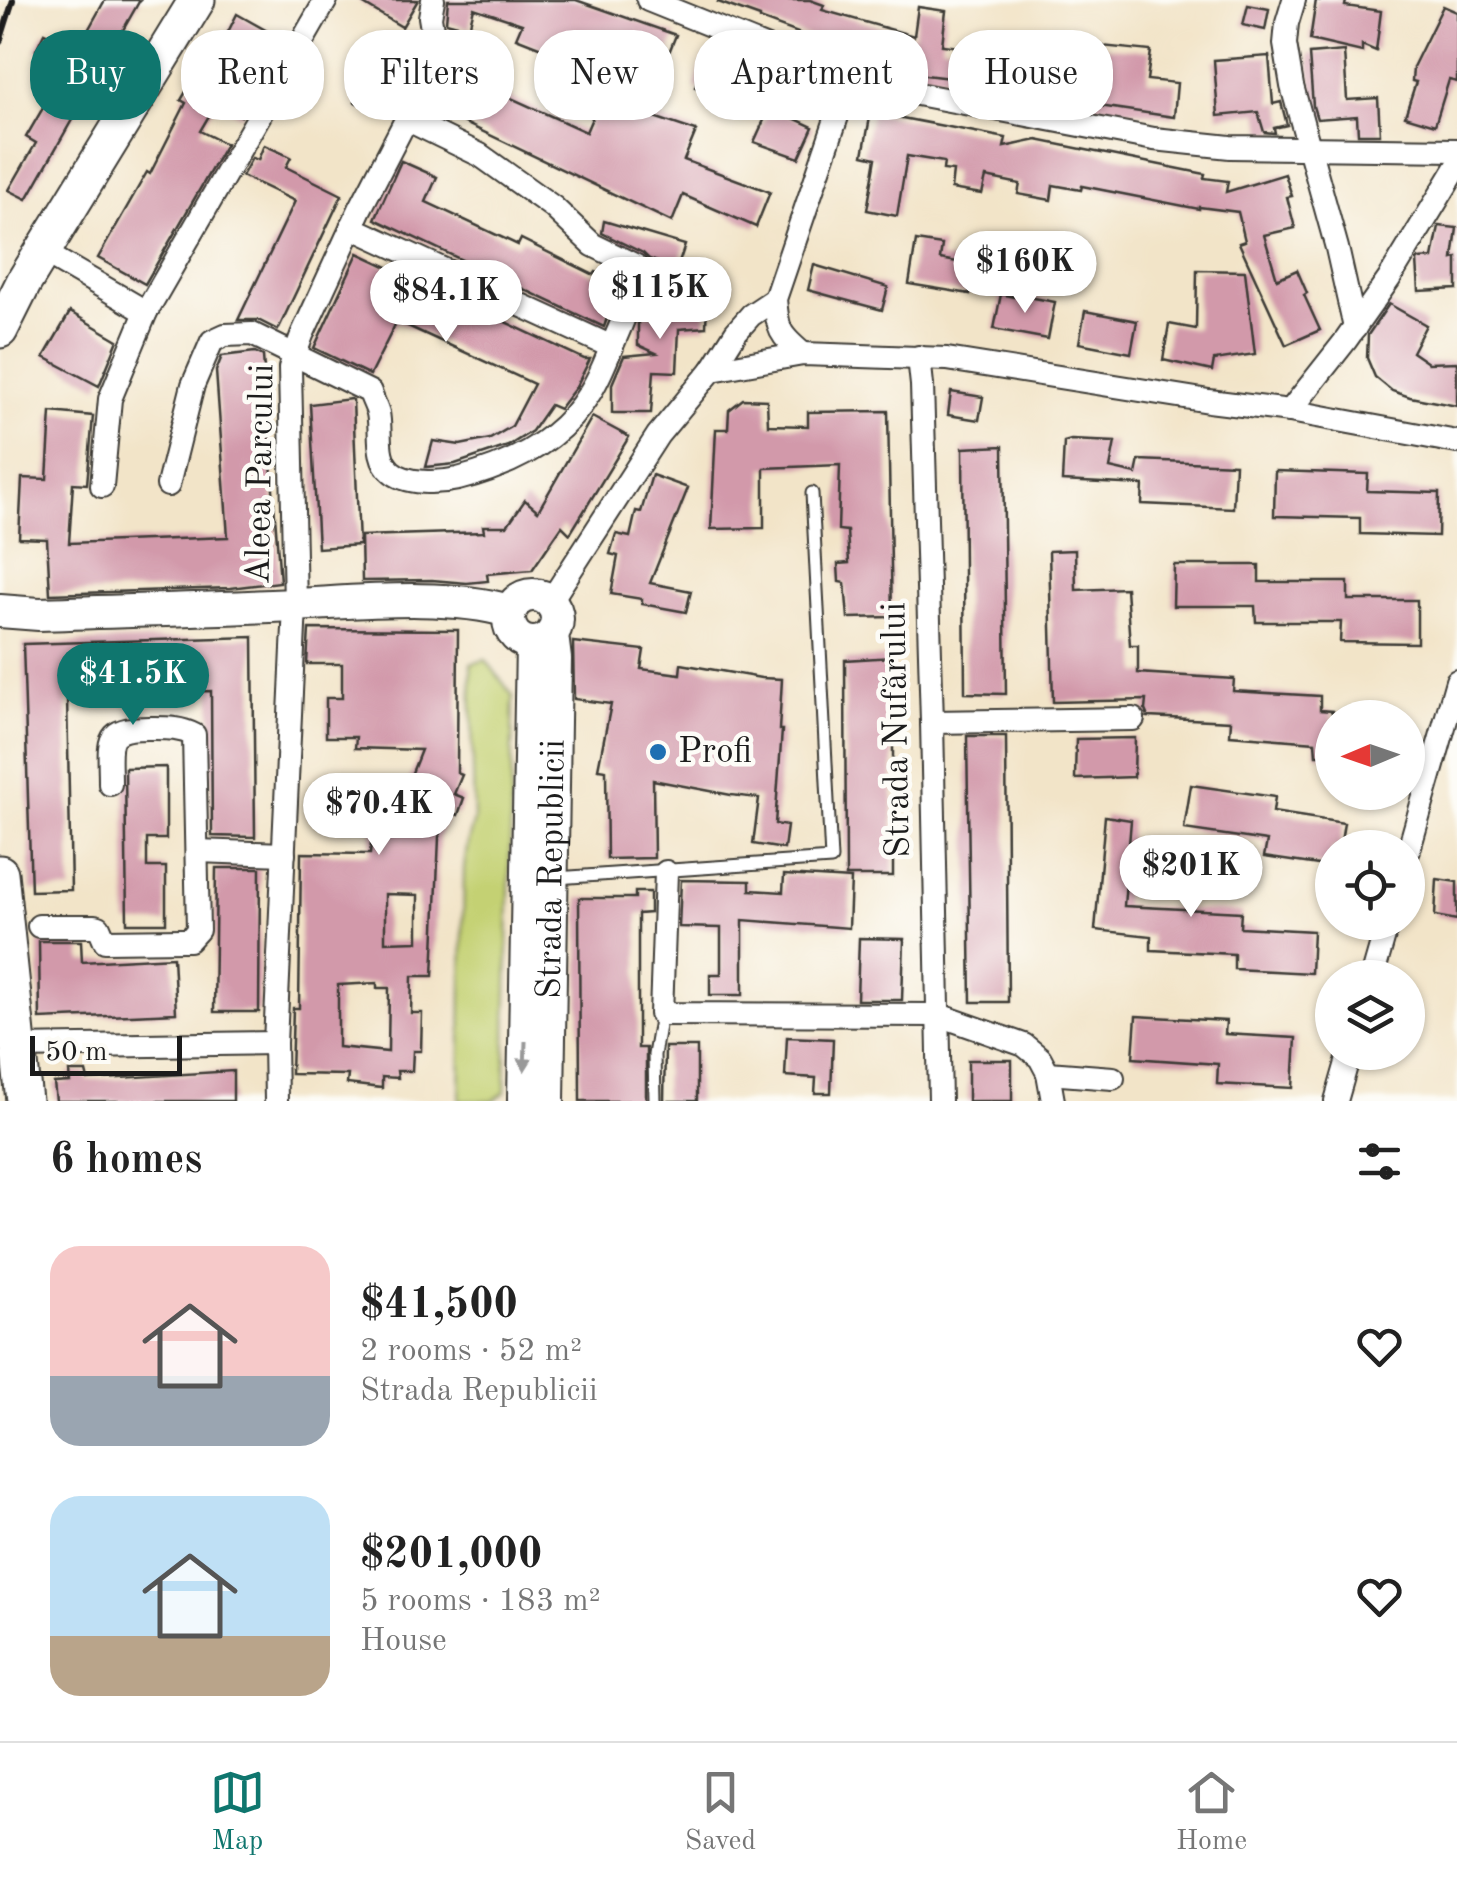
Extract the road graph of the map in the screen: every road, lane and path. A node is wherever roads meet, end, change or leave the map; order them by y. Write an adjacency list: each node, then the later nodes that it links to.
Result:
1 (196, 0): 16 (main road)
2 (326, 0): 18 (street)
3 (433, 0): 6 (street, Aleea Parcului)
4 (648, 0): 7 (street)
5 (1294, 0): 12 (street)
6 (432, 30)
7 (722, 30)
8 (928, 97): 12 (street)
9 (405, 120): 15 (street, Aleea Parcului)
10 (408, 120): 21 (street)
11 (836, 120): 17 (street)
12 (1308, 148): 13 (street); 19 (street)
13 (1457, 150)
14 (1457, 167): 19 (street)
15 (351, 227): 21 (street); 23 (street, Aleea Parcului)
16 (44, 252): 18 (street); 20 (main road)
17 (774, 300): 22 (street); 25 (street)
18 (146, 312): 29 (street)
19 (1355, 328): 26 (street)
20 (0, 330)
21 (612, 346): 23 (street)
22 (804, 354): 24 (street); 25 (street)
23 (294, 356): 28 (street); 31 (street, Aleea Parcului)
24 (920, 357): 26 (street); 36 (street, Strada Nufărului)
25 (712, 370): 33 (street)
26 (1290, 411): 27 (street)
27 (1457, 442)
28 (168, 485)
29 (102, 486)
30 (812, 493): 41 (lane)
31 (295, 605): 32 (street); 33 (street); 40 (street, Aleea Parcului)
32 (0, 611)
33 (545, 627): 43 (street, Strada Republicii); 54 (street, Strada Republicii, one-way to 54)
34 (1457, 681): 38 (street)
35 (1133, 718): 36 (street)
36 (932, 722): 46 (street, Strada Nufărului)
37 (110, 784): 39 (street)
38 (1415, 830)
39 (197, 851): 40 (street); 44 (street)
40 (284, 854): 47 (street, Aleea Parcului)
41 (666, 872): 43 (lane); 45 (street)
42 (0, 873): 48 (main road)
43 (552, 878): 55 (street, Strada Republicii)
44 (39, 926)
45 (662, 1014): 46 (street); 56 (lane)
46 (938, 1014): 50 (street); 57 (street, Strada Nufărului)
47 (275, 1043): 48 (street); 53 (street, Aleea Parcului)
48 (18, 1047): 52 (main road)
49 (1345, 1070): 59 (street)
50 (1048, 1074): 51 (street); 58 (street)
51 (1113, 1078)
52 (24, 1101)
53 (276, 1101)
54 (524, 1101)
55 (548, 1101)
56 (655, 1101)
57 (940, 1101)
58 (1053, 1101)
59 (1336, 1101)

